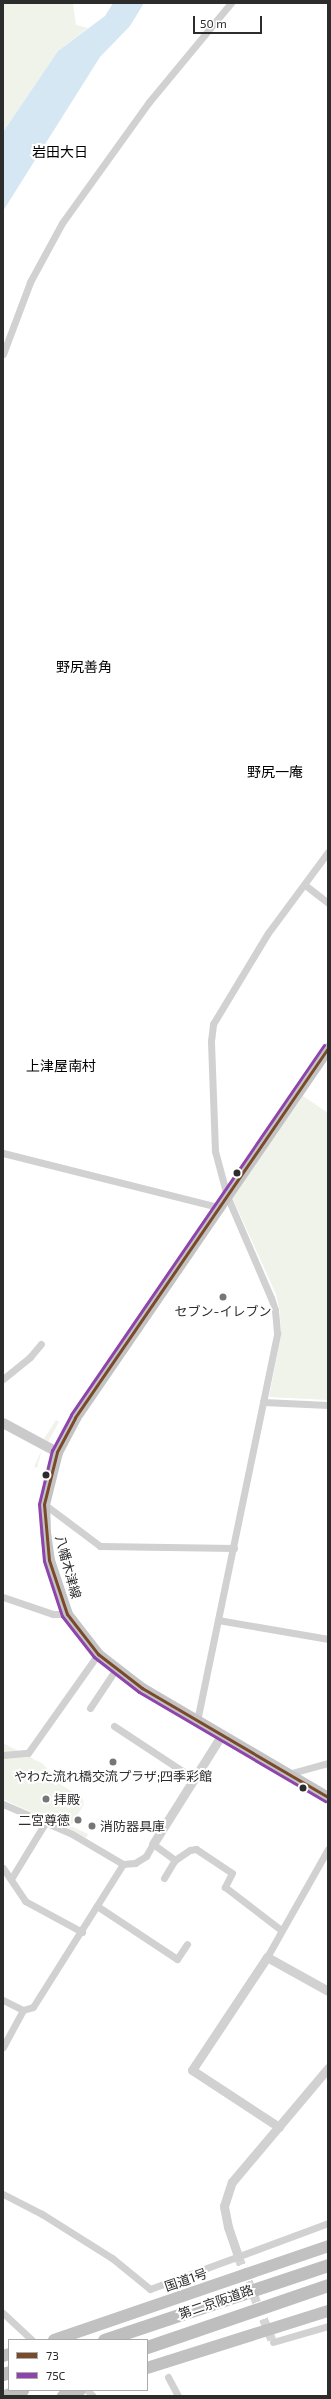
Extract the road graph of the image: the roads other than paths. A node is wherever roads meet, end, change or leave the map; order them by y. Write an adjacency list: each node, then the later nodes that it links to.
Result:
1 (231, 3): 2 (street)
2 (3, 354)
3 (328, 852): 4 (street)
4 (305, 885): 5 (street); 8 (street)
5 (328, 903)
6 (328, 1048): 8 (main road, 八幡木津線)
7 (3, 1153): 9 (street)
8 (227, 1196): 9 (main road, 八幡木津線); 12 (street)
9 (218, 1207): 15 (main road, 八幡木津線)
10 (41, 1344): 11 (street)
11 (3, 1379)
12 (263, 1402): 13 (street); 17 (street)
13 (328, 1405)
14 (3, 1423): 15 (main road)
15 (57, 1452): 16 (main road, 八幡木津線)
16 (44, 1504): 17 (street); 19 (main road, 八幡木津線)
17 (234, 1548): 20 (street)
18 (3, 1597): 19 (street)
19 (67, 1614): 22 (main road, 八幡木津線)
20 (218, 1620): 21 (street); 25 (street)
21 (328, 1639)
22 (98, 1654): 23 (main road, 八幡木津線); 28 (street)
23 (116, 1670): 24 (street); 25 (main road, 八幡木津線)
24 (90, 1708)
25 (197, 1721): 27 (main road, 八幡木津線)
26 (114, 1726): 31 (street)
27 (221, 1736): 30 (main road, 八幡木津線); 31 (street)
28 (3, 1755)
29 (328, 1763): 30 (street)
30 (288, 1774): 32 (main road, 八幡木津線)
31 (193, 1778): 35 (street)
32 (328, 1797)
33 (3, 1804): 34 (street)
34 (45, 1823): 38 (street); 41 (street)
35 (153, 1844): 37 (street); 38 (street)
36 (328, 1850): 43 (street)
37 (174, 1860): 40 (street); 43 (street)
38 (123, 1864): 42 (street)
39 (3, 1868): 41 (street)
40 (164, 1878)
41 (11, 1879): 44 (street)
42 (97, 1906): 44 (street); 45 (street)
43 (281, 1930): 46 (street)
44 (82, 1932): 49 (street)
45 (187, 1944)
46 (267, 1957): 47 (street); 52 (street)
47 (328, 1991)
48 (3, 2000): 49 (street)
49 (23, 2010): 50 (street)
50 (3, 2047)
51 (328, 2068): 52 (street)
52 (279, 2127): 56 (street)
53 (3, 2194): 56 (street)
54 (328, 2223): 56 (street)
55 (328, 2246): 67 (highway, 国道1号)
56 (238, 2256)
57 (328, 2260): 59 (highway, bridge)
58 (328, 2265): 59 (highway, 第二京阪道路, bridge)
59 (281, 2280): 68 (highway, 第二京阪道路, bridge)
60 (328, 2285): 62 (highway, 第二京阪道路, bridge)
61 (328, 2289): 62 (highway, bridge)
62 (270, 2305): 70 (highway, 第二京阪道路, bridge)
63 (328, 2311): 71 (highway)
64 (3, 2313): 66 (street)
65 (328, 2326): 69 (street)
66 (31, 2339)
67 (58, 2339)
68 (107, 2339)
69 (273, 2342)
70 (148, 2347)
71 (148, 2368)
72 (168, 2377): 77 (street)
73 (19, 2391): 75 (highway)
74 (77, 2391): 76 (highway)
75 (4, 2396)
76 (63, 2396)
77 (178, 2396)

